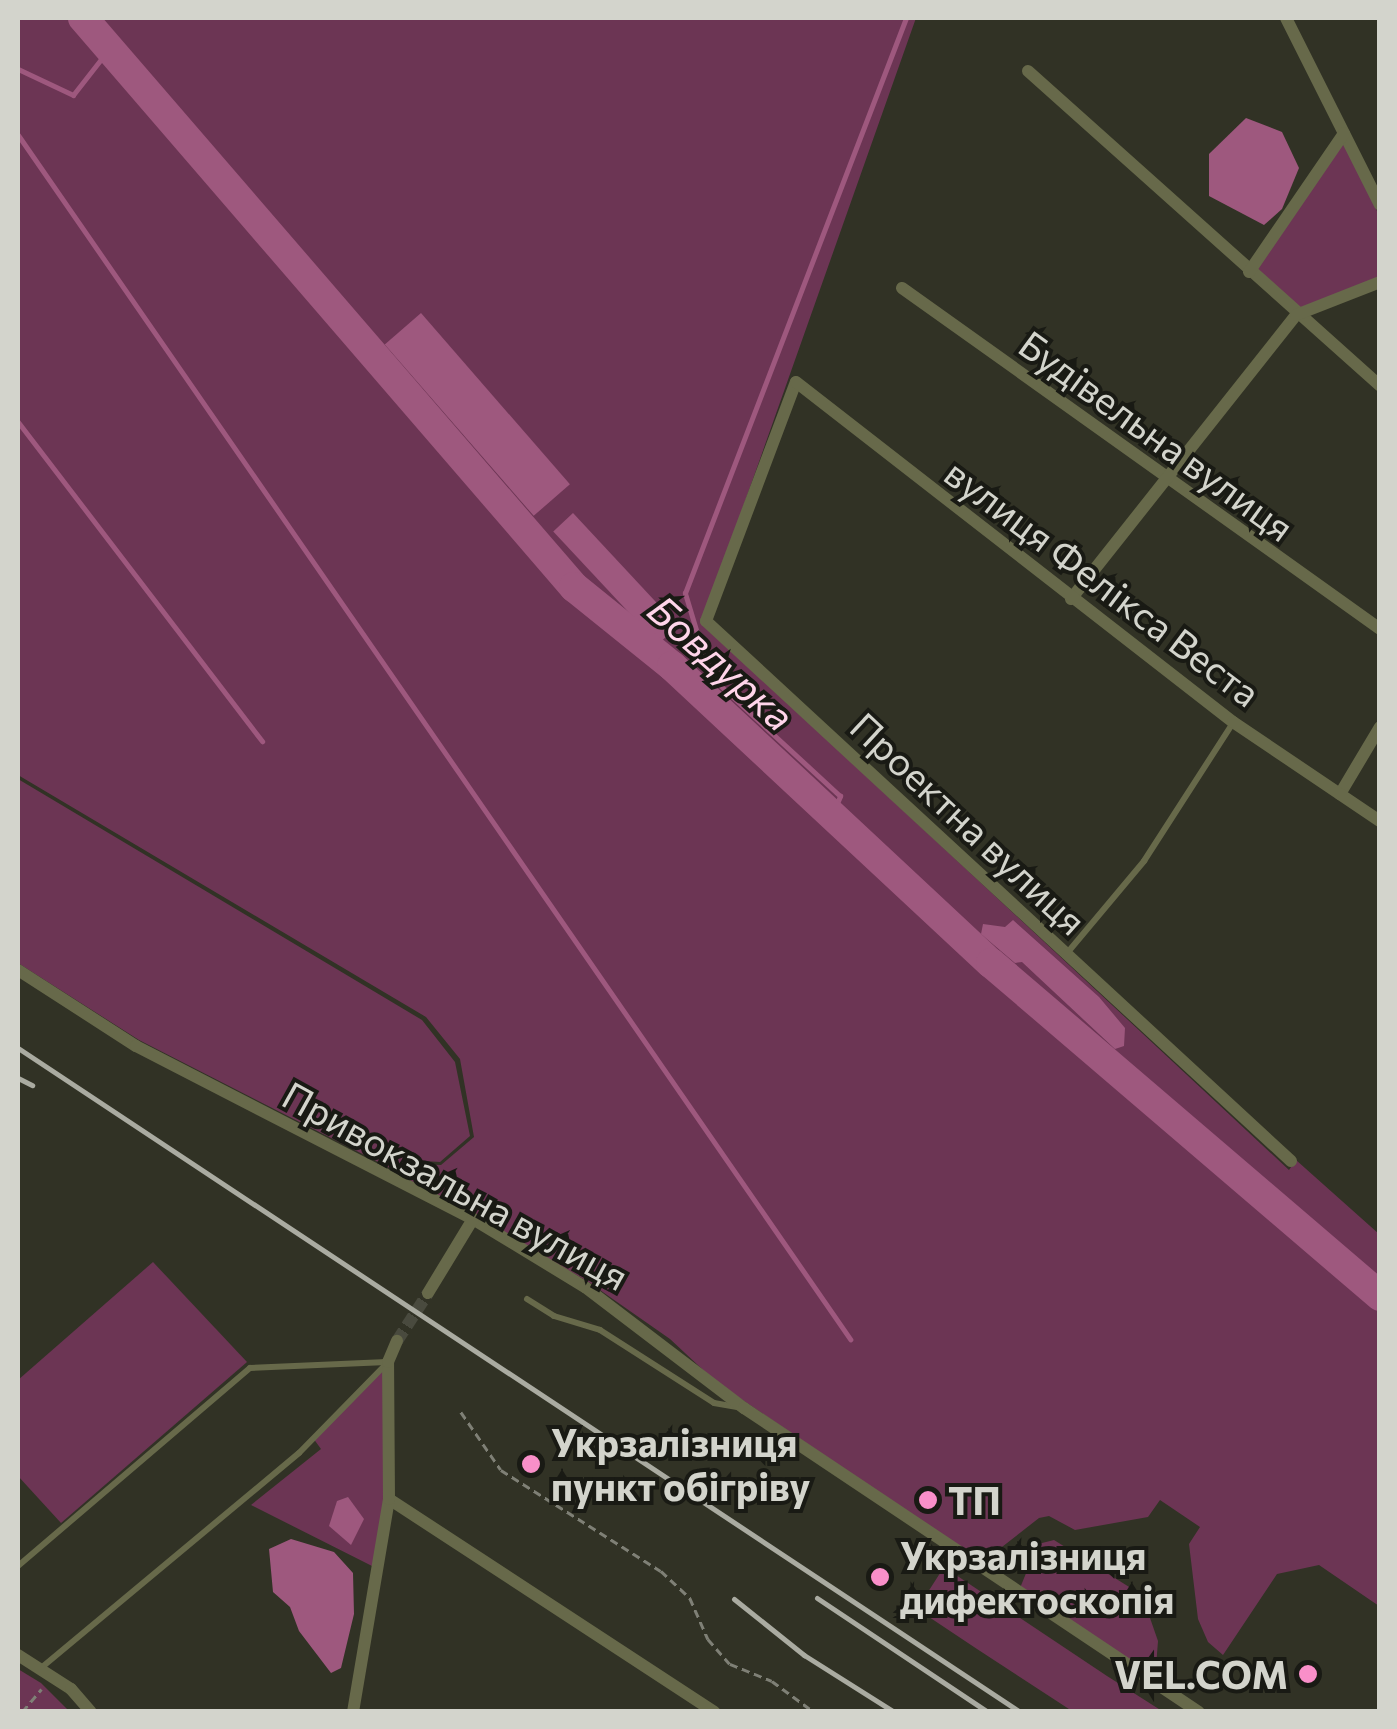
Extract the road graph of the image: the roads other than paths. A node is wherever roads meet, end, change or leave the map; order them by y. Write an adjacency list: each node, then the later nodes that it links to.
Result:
1 (1286, 18): 3 (street)
2 (1028, 71): 5 (street)
3 (1344, 134): 4 (street); 5 (street)
4 (1380, 206)
5 (1249, 272): 8 (street)
6 (1380, 282): 8 (street)
7 (902, 288): 11 (street, Будівельна вулиця)
8 (1296, 315): 10 (street); 11 (street)
9 (796, 382): 12 (street, вулиця Фелікса Веста); 18 (street, Проектна вулиця)
10 (1380, 386)
11 (1162, 479): 12 (street); 13 (street, Будівельна вулиця)
12 (1071, 599): 14 (street, вулиця Фелікса Веста)
13 (1380, 629)
14 (1233, 722): 16 (street, вулиця Фелікса Веста); 18 (lane)
15 (1380, 727): 16 (street)
16 (1340, 794): 17 (street, вулиця Фелікса Веста)
17 (1380, 821)
18 (1066, 954): 20 (street, Проектна вулиця)
19 (18, 970): 21 (street, Привокзальна вулиця)
20 (1291, 1161)
21 (473, 1220): 22 (street); 26 (street, Привокзальна вулиця)
22 (428, 1294)
23 (527, 1299): 26 (lane)
24 (397, 1341): 25 (street)
25 (388, 1362): 27 (street); 28 (lane); 30 (lane)
26 (744, 1408): 34 (street, Привокзальна вулиця)
27 (389, 1499): 32 (street); 33 (street)
28 (18, 1566)
29 (18, 1654): 30 (street)
30 (46, 1672): 31 (street)
31 (91, 1712)
32 (353, 1712)
33 (714, 1712)
34 (1198, 1712)

